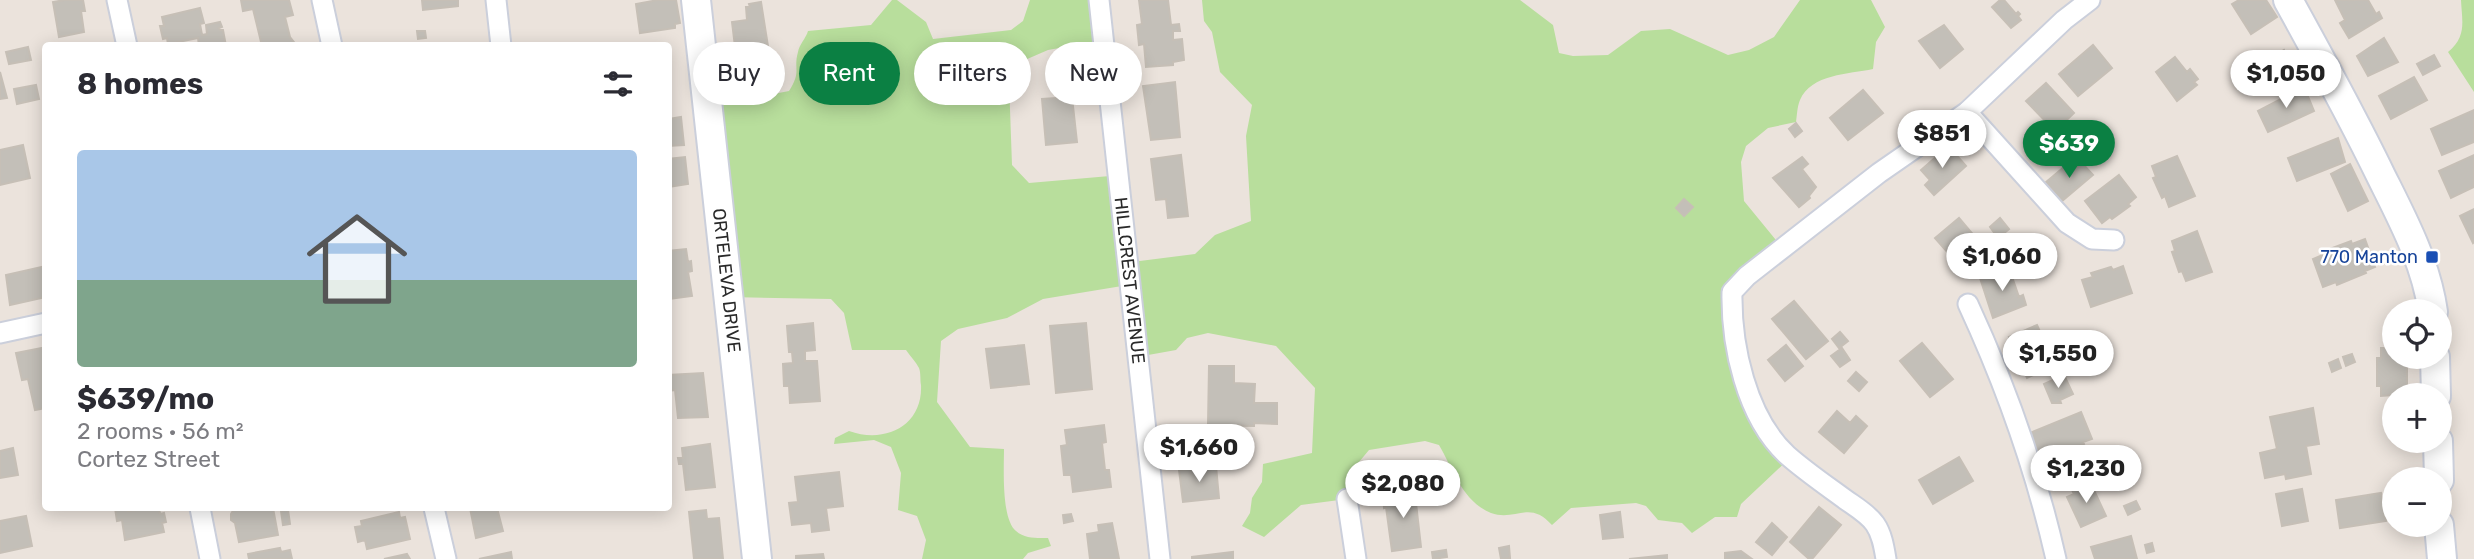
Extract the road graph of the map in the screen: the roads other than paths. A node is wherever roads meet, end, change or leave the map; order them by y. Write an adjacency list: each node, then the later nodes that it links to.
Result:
1 (117, 0): 8 (street)
2 (322, 0): 9 (street)
3 (496, 0): 10 (street)
4 (696, 0): 23 (street, ORTELEVA DRIVE)
5 (1099, 0): 24 (street, HILLCREST AVENUE)
6 (2090, 0): 11 (street)
7 (2288, 0): 13 (street)
8 (126, 42)
9 (331, 42)
10 (501, 42)
11 (1967, 111): 12 (street); 26 (street)
12 (2114, 240)
13 (2430, 299)
14 (1968, 304): 27 (street)
15 (42, 324): 16 (street)
16 (0, 333)
17 (1347, 499): 25 (street)
18 (201, 511): 21 (street)
19 (435, 511): 22 (street)
20 (2440, 537): 28 (street)
21 (210, 559)
22 (446, 559)
23 (757, 559)
24 (1160, 559)
25 (1356, 559)
26 (1886, 559)
27 (2056, 559)
28 (2442, 559)

